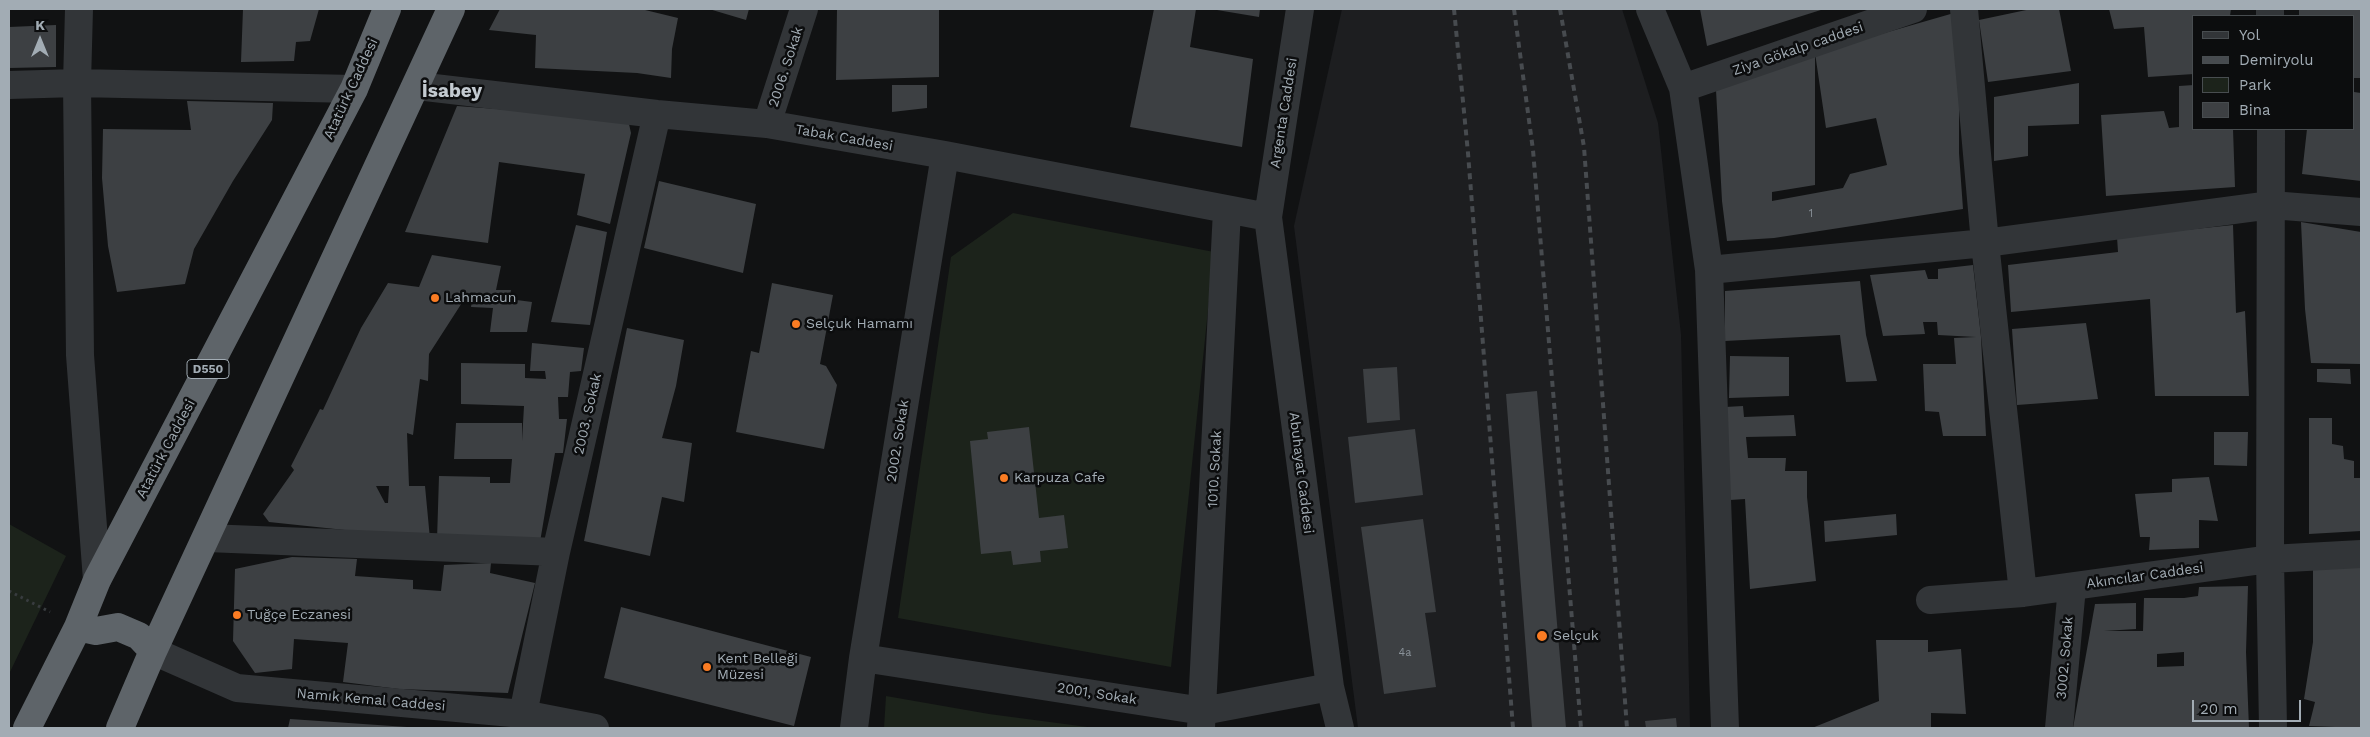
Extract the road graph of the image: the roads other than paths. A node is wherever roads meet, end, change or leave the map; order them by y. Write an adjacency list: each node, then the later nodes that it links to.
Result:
1 (79, 9): 9 (street)
2 (387, 9): 13 (highway, Atatürk Caddesi / D550)
3 (451, 9): 11 (highway)
4 (804, 9): 15 (street, 2006. Sokak)
5 (1300, 9): 21 (street, Argenta Caddesi)
6 (1650, 9): 12 (street)
7 (1912, 9): 12 (street, Ziya Gökalp caddesi)
8 (1964, 9): 22 (street)
9 (77, 83): 10 (street); 13 (street); 28 (street)
10 (9, 85)
11 (417, 86): 14 (street, Tabak Caddesi); 24 (highway)
12 (1683, 88): 23 (street)
13 (354, 90): 28 (highway, Atatürk Caddesi / D550)
14 (657, 114): 15 (street, Tabak Caddesi); 25 (street, 2003. Sokak)
15 (767, 124): 17 (street, Tabak Caddesi)
16 (2271, 130): 18 (street)
17 (945, 155): 19 (street, Tabak Caddesi); 34 (street, 2002. Sokak)
18 (2271, 205): 20 (street); 22 (street); 27 (street)
19 (1227, 210): 21 (street, Tabak Caddesi); 37 (street, 1010. Sokak)
20 (2361, 212)
21 (1268, 217): 35 (street, Abuhayat Caddesi)
22 (1985, 243): 23 (street); 30 (street)
23 (1709, 270): 45 (street)
24 (207, 538): 25 (street); 33 (highway)
25 (556, 552): 36 (street, 2003. Sokak)
26 (2361, 554): 27 (street, Akıncılar Caddesi)
27 (2270, 559): 29 (street, Akıncılar Caddesi); 47 (street)
28 (97, 580): 32 (highway, Atatürk Caddesi / D550)
29 (2072, 587): 30 (street, Akıncılar Caddesi); 46 (street, 3002. Sokak)
30 (2022, 594): 31 (street, Akıncılar Caddesi)
31 (1930, 600)
32 (78, 626): 33 (highway); 40 (highway, Atatürk Caddesi / D550)
33 (153, 651): 36 (street, Namık Kemal Caddesi); 41 (highway)
34 (863, 658): 37 (street, 2001, Sokak); 43 (street, 2002. Sokak)
35 (1330, 687): 37 (street, 2001, Sokak); 44 (street, Abuhayat Caddesi)
36 (523, 714): 42 (street, Namık Kemal Caddesi)
37 (1202, 720)
38 (9, 726): 39 (street)
39 (15, 728)
40 (27, 728)
41 (120, 728)
42 (595, 728)
43 (854, 728)
44 (1340, 728)
45 (1725, 728)
46 (2059, 728)
47 (2273, 728)

